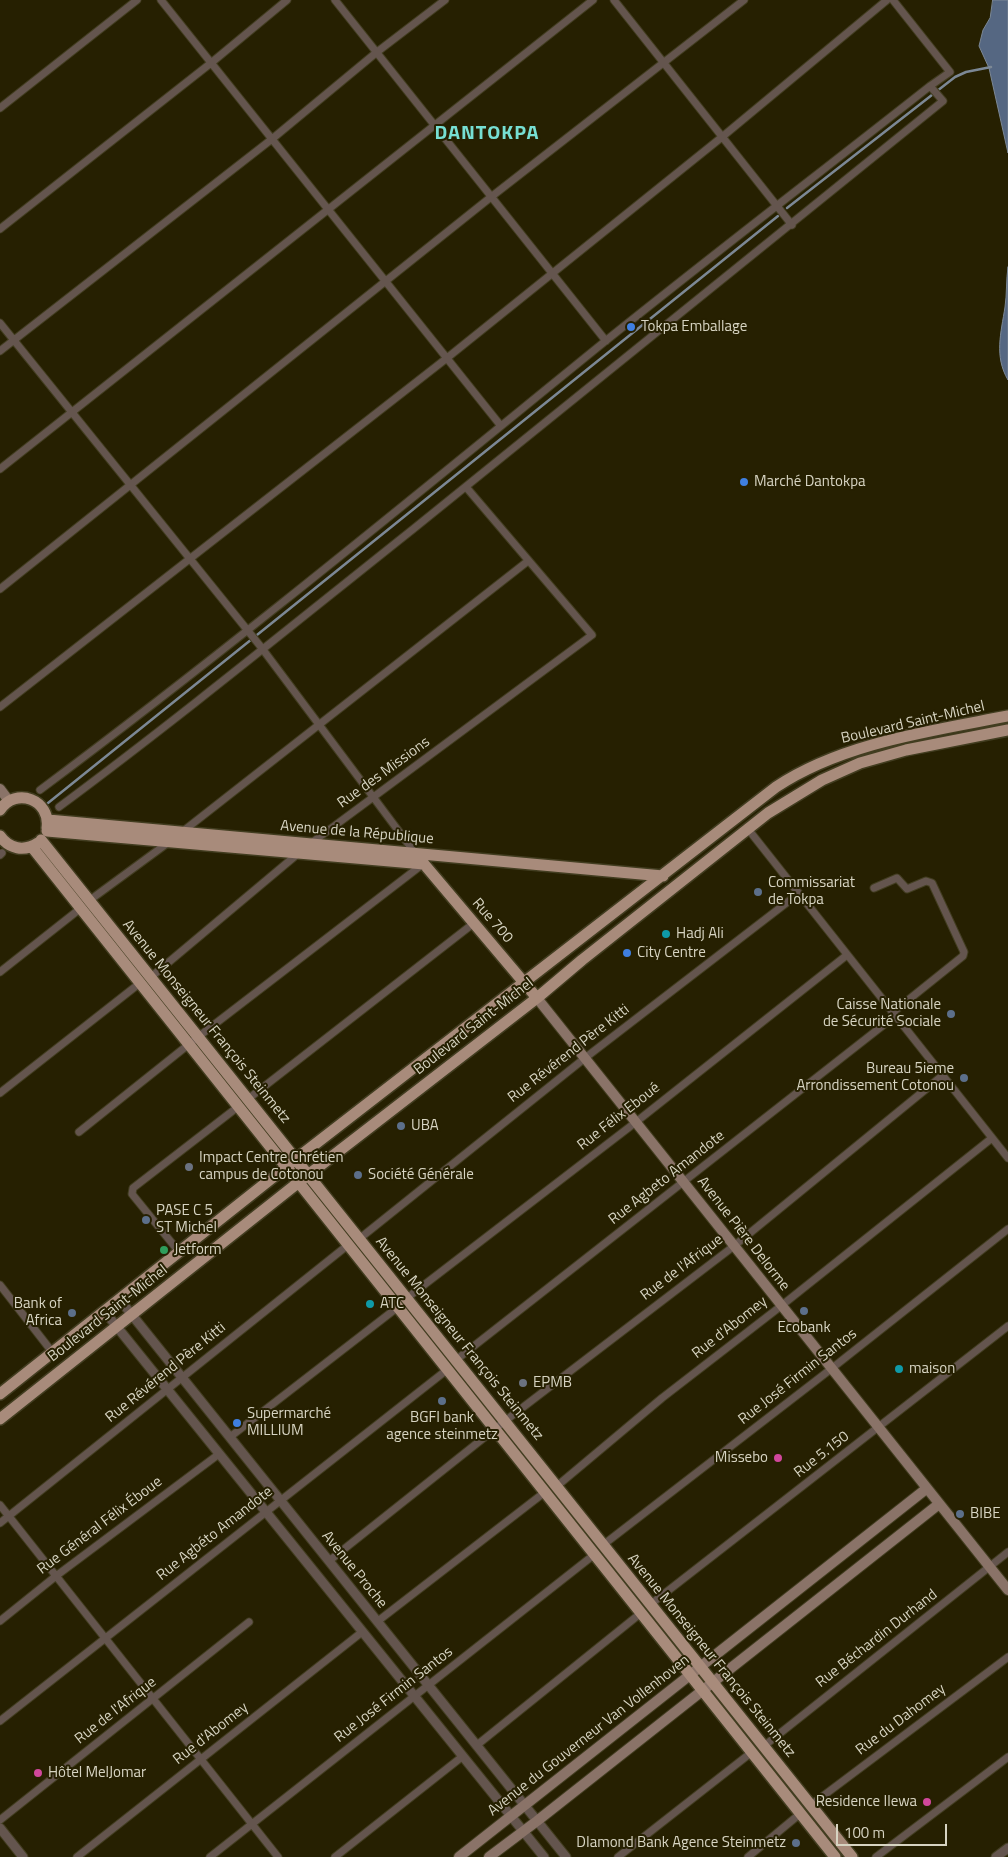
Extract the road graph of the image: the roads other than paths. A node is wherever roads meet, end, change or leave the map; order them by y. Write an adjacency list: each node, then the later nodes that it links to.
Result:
1 (136, 0): 15 (street)
2 (161, 0): 12 (street)
3 (287, 0): 12 (street)
4 (335, 0): 11 (street)
5 (445, 0): 11 (street)
6 (593, 0): 16 (street)
7 (614, 0): 13 (street)
8 (744, 0): 13 (street)
9 (887, 0): 17 (street)
10 (892, 0): 14 (street)
11 (377, 52): 16 (street); 18 (street)
12 (211, 62): 18 (street); 23 (street)
13 (664, 63): 17 (street); 19 (street)
14 (930, 86): 20 (street); 22 (street)
15 (0, 108)
16 (434, 124): 19 (street); 21 (street)
17 (722, 137): 20 (street); 24 (street)
18 (272, 139): 21 (street); 27 (street)
19 (491, 197): 24 (street); 25 (street)
20 (777, 206): 22 (street); 28 (street)
21 (328, 209): 25 (street); 31 (street)
22 (792, 226): 35 (street)
23 (0, 229)
24 (552, 274): 28 (street); 30 (street)
25 (386, 282): 30 (street); 34 (street)
26 (0, 323): 27 (street)
27 (14, 340): 29 (street); 31 (street)
28 (606, 341): 32 (street)
29 (0, 351)
30 (447, 358): 32 (street); 36 (street)
31 (72, 412): 33 (street); 34 (street)
32 (501, 426): 39 (street)
33 (0, 469)
34 (130, 484): 36 (street); 38 (street)
35 (466, 487): 37 (street); 40 (street)
36 (189, 558): 39 (street); 41 (street)
37 (528, 561): 43 (street); 47 (street, Rue des Missions)
38 (0, 589)
39 (249, 632): 40 (street); 46 (street)
40 (262, 648): 43 (street); 49 (street)
41 (0, 707)
42 (1003, 717): 60 (main road, Boulevard Saint-Michel)
43 (320, 725): 47 (street); 52 (street)
44 (1005, 730): 51 (main road, Boulevard Saint-Michel)
45 (0, 789): 48 (main road)
46 (40, 790)
47 (374, 798): 56 (street, Rue des Missions); 58 (street)
48 (9, 801): 50 (main road); 53 (main road, Avenue Monseigneur François Steinmetz)
49 (59, 807)
50 (0, 810)
51 (748, 829): 62 (street); 70 (main road, Boulevard Saint-Michel)
52 (182, 832): 53 (main road, Avenue de la République); 55 (street); 56 (main road, Avenue de la République)
53 (42, 834): 54 (main road); 55 (main road, Avenue de la République); 63 (main road, Avenue Monseigneur François Steinmetz)
54 (0, 836)
55 (169, 842): 57 (main road, Avenue de la République); 63 (street)
56 (310, 844): 57 (street, Rue des Missions); 58 (main road, Avenue de la République)
57 (299, 853): 59 (main road, Avenue de la République); 67 (street, Rue des Missions)
58 (416, 853): 59 (street); 60 (main road, Avenue de la République)
59 (424, 864): 64 (main road, Rue 700); 72 (street)
60 (663, 876): 68 (main road, Boulevard Saint-Michel)
61 (874, 888): 71 (street, Rue Agbeto Amandote)
62 (798, 894): 65 (street); 73 (street, Rue Révérend Père Kitti)
63 (85, 904): 66 (street); 67 (main road, Avenue Monseigneur François Steinmetz); 69 (main road, Avenue Monseigneur François Steinmetz)
64 (474, 923): 68 (main road, Rue 700); 76 (street)
65 (846, 955): 71 (street); 78 (street, Rue Félix Eboué)
66 (0, 972)
67 (151, 977): 72 (main road, Avenue Monseigneur François Steinmetz)
68 (524, 982): 70 (main road, Rue 700); 82 (main road, Boulevard Saint-Michel)
69 (140, 983): 72 (main road, Avenue Monseigneur François Steinmetz); 75 (street)
70 (537, 998): 73 (main road, Avenue Pière Delorme); 84 (main road, Boulevard Saint-Michel)
71 (894, 1015): 74 (street); 86 (street, Rue Agbeto Amandote)
72 (194, 1040): 76 (main road, Avenue Monseigneur François Steinmetz); 77 (main road, Avenue Monseigneur François Steinmetz); 79 (street)
73 (585, 1058): 78 (main road, Avenue Pière Delorme); 88 (street, Rue Révérend Père Kitti)
74 (942, 1076): 80 (street); 90 (street, Rue de l'Afrique)
75 (0, 1094)
76 (248, 1099): 82 (main road, Avenue Monseigneur François Steinmetz)
77 (239, 1106): 83 (main road, Avenue Monseigneur François Steinmetz); 91 (street)
78 (636, 1122): 86 (main road, Avenue Pière Delorme); 93 (street, Rue Félix Eboué)
79 (79, 1132)
80 (992, 1138): 81 (street); 95 (street, Rue d'Abomey)
81 (1008, 1158)
82 (296, 1159): 83 (main road, Boulevard Saint-Michel); 84 (main road, Avenue Monseigneur François Steinmetz)
83 (287, 1167): 85 (main road, Avenue Monseigneur François Steinmetz); 91 (main road, Boulevard Saint-Michel)
84 (308, 1174): 85 (main road, Boulevard Saint-Michel); 88 (main road, Avenue Monseigneur François Steinmetz)
85 (298, 1182): 89 (main road, Avenue Monseigneur François Steinmetz); 98 (main road, Boulevard Saint-Michel)
86 (684, 1182): 90 (main road, Avenue Pière Delorme); 102 (street, Rue Agbeto Amandote)
87 (1008, 1229): 104 (street, Rue José Firmin Santos)
88 (359, 1238): 93 (main road, Avenue Monseigneur François Steinmetz)
89 (348, 1244): 96 (main road, Avenue Monseigneur François Steinmetz); 105 (street, Rue Révérend Père Kitti)
90 (734, 1246): 95 (main road, Avenue Pière Delorme); 109 (street, Rue de l'Afrique)
91 (180, 1253): 94 (main road, Boulevard Saint-Michel)
92 (0, 1285): 101 (street)
93 (407, 1298): 102 (main road, Avenue Monseigneur François Steinmetz)
94 (120, 1300): 97 (main road, Boulevard Saint-Michel); 98 (street, Avenue Proche)
95 (781, 1306): 104 (main road, Avenue Pière Delorme); 114 (street, Rue d'Abomey)
96 (398, 1307): 103 (main road, Avenue Monseigneur François Steinmetz); 112 (street)
97 (105, 1312): 100 (street); 101 (main road, Boulevard Saint-Michel)
98 (132, 1314): 100 (main road, Boulevard Saint-Michel); 105 (street, Avenue Proche)
99 (1008, 1326): 111 (street, Rue 5.150)
100 (116, 1327): 106 (street); 108 (main road, Boulevard Saint-Michel)
101 (53, 1353): 107 (main road, Boulevard Saint-Michel)
102 (456, 1360): 109 (main road, Avenue Monseigneur François Steinmetz)
103 (448, 1369): 110 (main road, Avenue Monseigneur François Steinmetz); 117 (street, Rue Agbéto Amandote)
104 (831, 1369): 111 (main road, Avenue Pière Delorme); 123 (street, Rue José Firmin Santos)
105 (182, 1377): 106 (street, Rue Révérend Père Kitti); 112 (street, Avenue Proche)
106 (167, 1390): 113 (street); 121 (street, Rue Révérend Père Kitti)
107 (0, 1394)
108 (0, 1419)
109 (504, 1421): 110 (street, Rue de l'Afrique); 114 (main road, Avenue Monseigneur François Steinmetz)
110 (495, 1428): 116 (main road, Avenue Monseigneur François Steinmetz); 126 (street, Rue de l'Afrique)
111 (878, 1428): 115 (main road, Avenue Pière Delorme); 130 (street, Rue 5.150)
112 (230, 1437): 117 (street, Avenue Proche)
113 (219, 1454): 120 (street); 128 (street, Rue Général Félix Éboue)
114 (557, 1486): 123 (main road, Avenue Monseigneur François Steinmetz)
115 (926, 1489): 118 (main road, Avenue Pière Delorme); 138 (main road, Avenue du Gouverneur Van Vollenhoven)
116 (546, 1492): 125 (main road, Avenue Monseigneur François Steinmetz); 133 (street)
117 (281, 1500): 120 (street, Rue Agbéto Amandote); 126 (street, Avenue Proche)
118 (939, 1504): 127 (main road, Avenue Pière Delorme); 140 (main road)
119 (0, 1506): 121 (street)
120 (266, 1512): 135 (street); 136 (street, Rue Agbéto Amandote)
121 (8, 1516): 122 (street, Rue Révérend Père Kitti); 128 (street)
122 (0, 1523)
123 (603, 1544): 130 (main road, Avenue Monseigneur François Steinmetz)
124 (1008, 1552): 127 (street, Rue Béchardin Durhand)
125 (594, 1554): 131 (main road, Avenue Monseigneur François Steinmetz); 141 (street, Rue José Firmin Santos)
126 (329, 1561): 133 (street, Avenue Proche)
127 (990, 1567): 129 (main road, Avenue Pière Delorme); 147 (street, Rue Béchardin Durhand)
128 (56, 1576): 132 (street, Rue Général Félix Éboue); 136 (street)
129 (1008, 1590)
130 (651, 1604): 138 (main road, Avenue Monseigneur François Steinmetz)
131 (641, 1613): 139 (main road, Avenue Monseigneur François Steinmetz); 146 (street)
132 (0, 1621)
133 (378, 1621): 141 (street, Avenue Proche)
134 (249, 1622): 144 (street, Rue de l'Afrique)
135 (362, 1632): 143 (street); 151 (street, Rue d'Abomey)
136 (105, 1638): 144 (street); 145 (street, Rue Agbéto Amandote)
137 (1008, 1657): 152 (street, Rue du Dahomey)
138 (701, 1667): 139 (main road, Avenue du Gouverneur Van Vollenhoven); 140 (main road, Avenue Monseigneur François Steinmetz)
139 (691, 1676): 142 (main road, Avenue Monseigneur François Steinmetz); 153 (main road, Avenue du Gouverneur Van Vollenhoven)
140 (713, 1682): 142 (main road); 147 (main road, Avenue Monseigneur François Steinmetz)
141 (428, 1685): 143 (street, Rue José Firmin Santos); 146 (street, Avenue Proche)
142 (702, 1690): 148 (main road, Avenue Monseigneur François Steinmetz); 157 (main road)
143 (414, 1696): 149 (street); 158 (street, Rue José Firmin Santos)
144 (154, 1699): 151 (street); 156 (street, Rue de l'Afrique)
145 (0, 1721)
146 (477, 1745): 153 (street, Avenue Proche)
147 (764, 1746): 152 (main road, Avenue Monseigneur François Steinmetz)
148 (752, 1752): 154 (main road, Avenue Monseigneur François Steinmetz); 171 (street)
149 (462, 1756): 155 (street); 166 (street)
150 (1008, 1757): 175 (street)
151 (201, 1759): 158 (street); 163 (street, Rue d'Abomey)
152 (811, 1805): 174 (main road, Avenue Monseigneur François Steinmetz)
153 (525, 1806): 155 (main road, Avenue du Gouverneur Van Vollenhoven); 157 (street, Avenue Proche)
154 (801, 1813): 172 (street); 173 (main road, Avenue Monseigneur François Steinmetz)
155 (511, 1816): 160 (street); 167 (main road, Avenue du Gouverneur Van Vollenhoven)
156 (0, 1820)
157 (537, 1821): 160 (main road); 170 (street, Avenue Proche)
158 (252, 1824): 164 (street, Rue José Firmin Santos); 165 (street)
159 (0, 1828): 162 (street)
160 (523, 1831): 168 (main road); 169 (street)
161 (1008, 1848): 176 (street)
162 (23, 1857)
163 (77, 1857)
164 (210, 1857)
165 (278, 1857)
166 (335, 1857)
167 (459, 1857)
168 (489, 1857)
169 (544, 1857)
170 (566, 1857)
171 (618, 1857)
172 (748, 1857)
173 (836, 1857)
174 (852, 1857)
175 (876, 1857)
176 (996, 1857)

